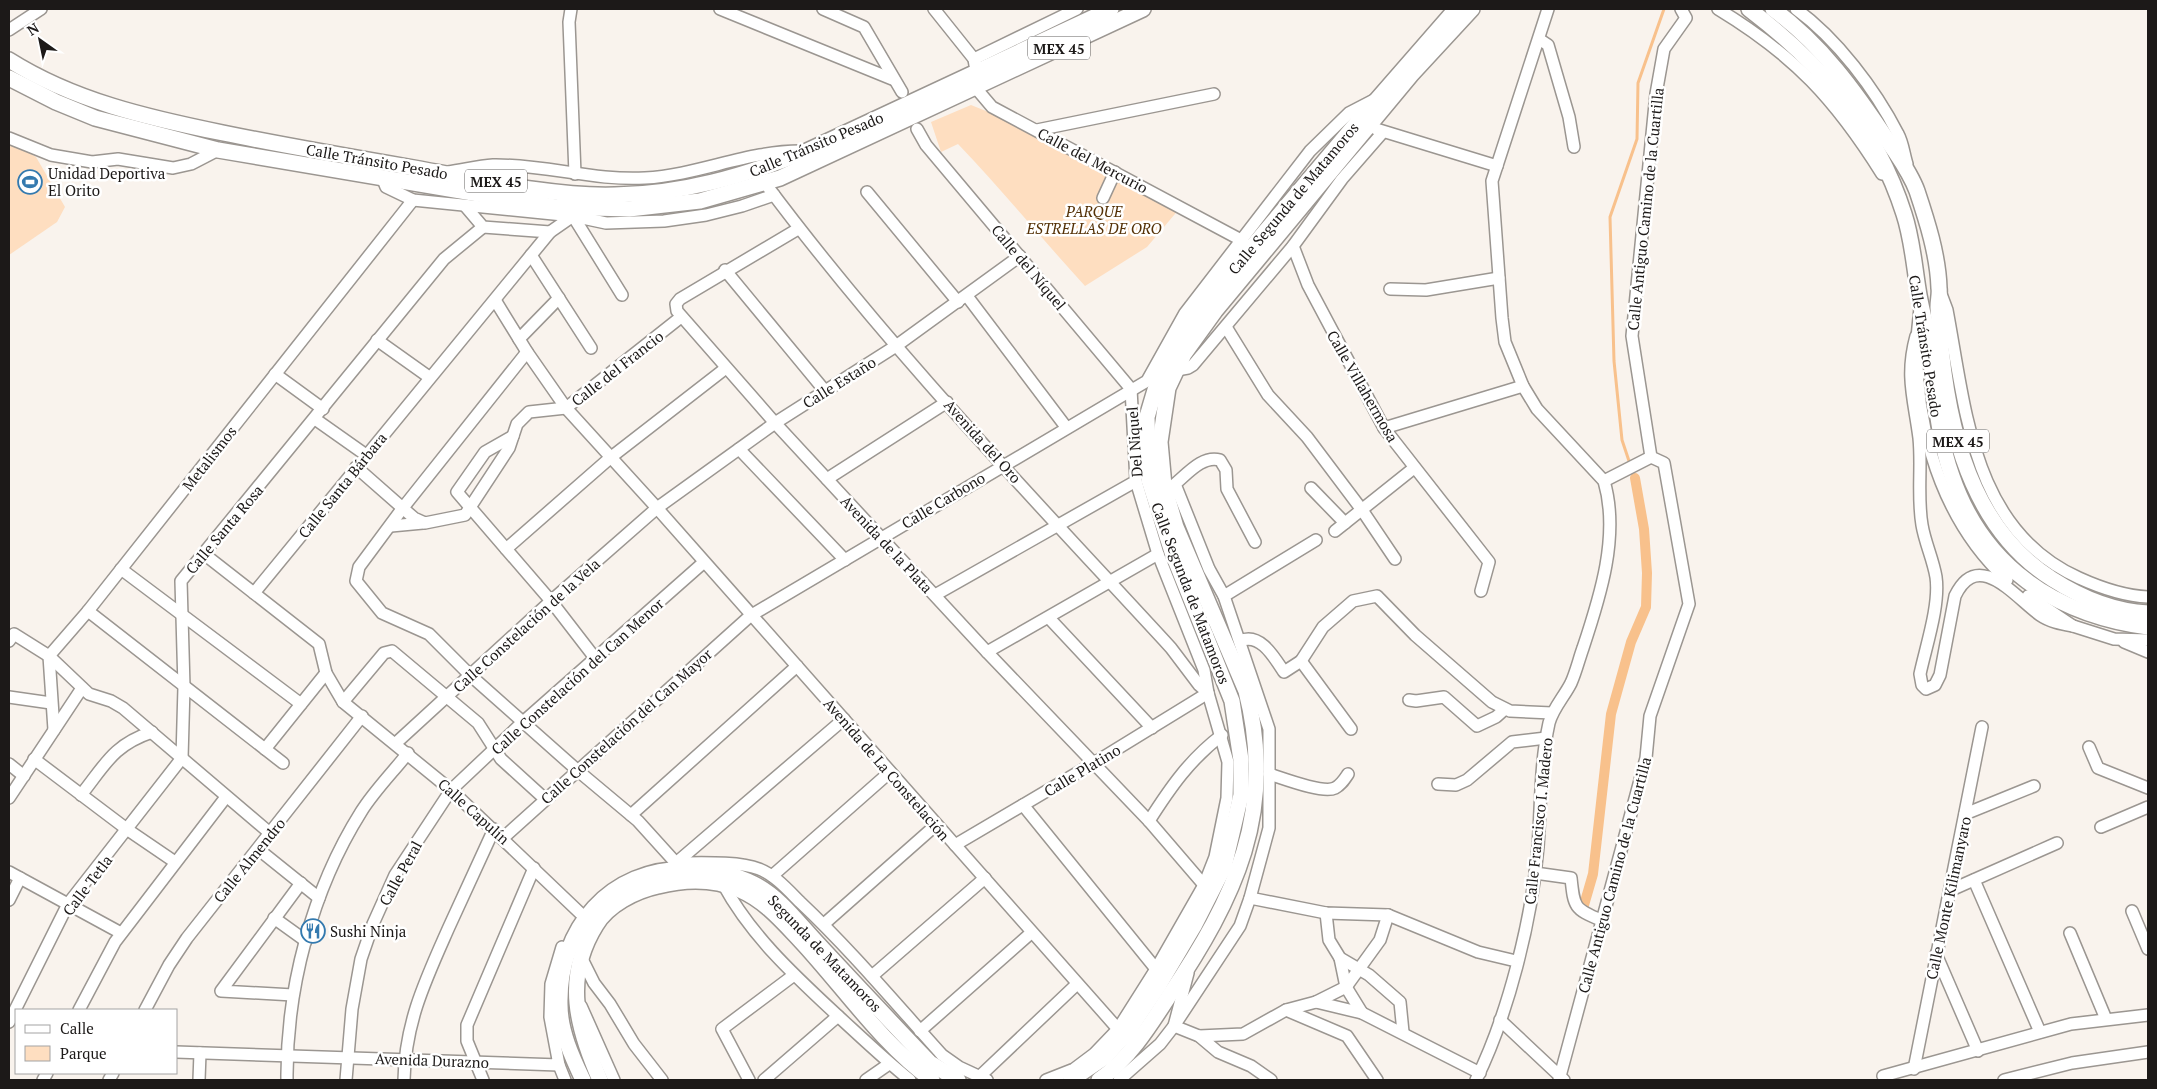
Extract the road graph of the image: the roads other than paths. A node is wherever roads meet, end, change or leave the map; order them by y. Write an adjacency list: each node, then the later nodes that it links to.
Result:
1 (41, 9): 17 (street)
2 (571, 9): 37 (street)
3 (720, 9): 22 (street)
4 (823, 9): 22 (street)
5 (934, 9): 20 (street, Calle del Mercurio)
6 (1076, 9): 20 (street)
7 (1110, 9): 20 (main road, MEX 45)
8 (1143, 9): 20 (main road, MEX 45)
9 (1456, 9): 25 (main road, Calle Segunda de Matamoros)
10 (1472, 9): 26 (main road, Calle Segunda de Matamoros)
11 (1548, 9): 18 (street)
12 (1681, 9): 90 (street, Calle Antiguo Camino de la Cuartilla)
13 (1718, 9): 44 (street)
14 (1749, 9): 44 (main road, Calle Tránsito Pesado / MEX 45)
15 (1773, 9): 36 (main road, Calle Tránsito Pesado / MEX 45)
16 (1796, 9): 36 (street)
17 (9, 30)
18 (1539, 39): 30 (street); 33 (street)
19 (9, 60): 34 (main road, Calle Tránsito Pesado / MEX 45)
20 (975, 73): 28 (street, Calle del Mercurio); 32 (main road, Calle Tránsito Pesado / MEX 45); 39 (main road, Calle Tránsito Pesado / MEX 45)
21 (9, 78): 31 (main road, Calle Tránsito Pesado / MEX 45)
22 (892, 79): 23 (street)
23 (902, 92)
24 (1214, 94): 28 (street)
25 (1379, 98): 26 (main road, Calle Segunda de Matamoros); 51 (street)
26 (1371, 125): 33 (street); 52 (street, Calle Carbono); 73 (main road, Calle Segunda de Matamoros)
27 (917, 129): 54 (street, Calle del Níquel)
28 (1037, 130): 35 (street, Calle del Mercurio)
29 (9, 138): 31 (street)
30 (1574, 146)
31 (218, 150): 38 (main road, Calle Tránsito Pesado / MEX 45)
32 (807, 151): 34 (main road, Calle Tránsito Pesado / MEX 45); 37 (street)
33 (1496, 166): 56 (street)
34 (441, 172): 37 (street)
35 (1115, 172): 42 (street); 51 (street, Calle del Mercurio)
36 (1910, 173): 57 (main road, Calle Tránsito Pesado / MEX 45)
37 (575, 174)
38 (382, 177): 43 (street); 46 (main road, Calle Tránsito Pesado / MEX 45)
39 (765, 183): 41 (street, Avenida del Oro); 46 (main road, Calle Tránsito Pesado / MEX 45)
40 (866, 192): 61 (street)
41 (774, 195): 47 (street); 49 (street, Avenida del Oro)
42 (1103, 198)
43 (413, 200): 45 (street); 74 (street, Metalismos)
44 (1898, 200): 63 (main road, Calle Tránsito Pesado / MEX 45)
45 (466, 207): 47 (street); 48 (street)
46 (594, 210): 47 (street, Calle Santa Bárbara)
47 (573, 216): 50 (street, Calle Santa Bárbara); 59 (street)
48 (483, 227): 50 (street); 68 (street, Calle Santa Rosa)
49 (798, 229): 55 (street); 69 (street, Avenida del Oro)
50 (550, 232): 53 (street, Calle Santa Bárbara)
51 (1243, 241): 76 (street)
52 (1293, 246): 65 (street, Calle Carbono); 86 (street, Calle Villahermosa)
53 (532, 255): 60 (street); 62 (street, Calle Santa Bárbara)
54 (1020, 256): 61 (street, Calle Estaño); 78 (street, Calle del Níquel)
55 (725, 270): 64 (street); 79 (street)
56 (1499, 278): 58 (street); 77 (street)
57 (1939, 288): 125 (street); 128 (main road, Calle Tránsito Pesado / MEX 45)
58 (1390, 289)
59 (622, 295)
60 (559, 298): 67 (street); 70 (street)
61 (962, 299): 69 (street, Calle Estaño); 85 (street)
62 (494, 300): 67 (street, Avenida de La Constelación); 75 (street, Calle Santa Bárbara)
63 (1920, 304): 66 (street); 133 (main road, Calle Tránsito Pesado / MEX 45)
64 (681, 317): 72 (street, Avenida de la Plata); 81 (street, Calle del Francio)
65 (1226, 327): 73 (street, Calle Carbono); 102 (street)
66 (1916, 336): 132 (street); 132 (street)
67 (519, 339): 71 (street, Avenida de La Constelación)
68 (377, 340): 75 (street); 82 (street, Calle Santa Rosa)
69 (896, 346): 79 (street, Calle Estaño); 80 (street, Avenida del Oro)
70 (591, 348)
71 (527, 352): 81 (street, Avenida de La Constelación); 101 (street)
72 (726, 368): 84 (street, Avenida de la Plata); 91 (street)
73 (1170, 371): 76 (street, Calle Carbono); 107 (main road, Calle Segunda de Matamoros); 297 (main road, Calle Segunda de Matamoros)
74 (275, 374): 82 (street); 118 (street, Metalismos)
75 (429, 377): 89 (street, Calle Santa Bárbara)
76 (1147, 381): 78 (street, Calle Carbono)
77 (1523, 386): 86 (street); 97 (street)
78 (1131, 389): 85 (street, Calle Carbono); 96 (street, Del Niquel)
79 (825, 391): 84 (street, Calle Estaño)
80 (947, 402): 92 (street, Avenida del Oro); 95 (street)
81 (566, 408): 87 (street, Calle del Francio); 91 (street, Avenida de La Constelación)
82 (323, 409): 83 (street, Calle Santa Rosa)
83 (315, 419): 89 (street); 113 (street, Calle Santa Rosa)
84 (775, 423): 88 (street, Calle Estaño); 95 (street, Avenida de la Plata)
85 (1066, 427): 92 (street, Calle Carbono)
86 (1384, 428): 94 (street, Calle Villahermosa)
87 (513, 436): 99 (street, Calle del Francio); 99 (street)
88 (738, 449): 100 (street, Calle Estaño); 115 (street)
89 (366, 455): 93 (street, Calle Santa Bárbara)
90 (1651, 457): 97 (street); 227 (street, Calle Antiguo Camino de la Cuartilla)
91 (610, 458): 100 (street, Avenida de La Constelación); 112 (street)
92 (1003, 464): 106 (street, Avenida del Oro); 109 (street, Calle Carbono)
93 (356, 467): 101 (street); 122 (street, Calle Santa Bárbara)
94 (1414, 468): 102 (street); 121 (street, Calle Villahermosa)
95 (827, 479): 109 (street, Avenida de la Plata)
96 (1136, 481): 106 (street); 114 (street, Del Niquel)
97 (1604, 482): 156 (street, Calle Francisco I. Madero)
98 (1311, 488): 104 (street)
99 (470, 507): 103 (street, Calle del Francio); 112 (street)
100 (658, 508): 117 (street, Avenida de La Constelación); 126 (street, Calle Constelación de la Vela)
101 (402, 509): 103 (street); 105 (street)
102 (1362, 510): 104 (street); 116 (street)
103 (425, 523): 105 (street)
104 (1345, 524): 108 (street)
105 (391, 526): 145 (street)
106 (1059, 526): 120 (street, Avenida del Oro); 123 (street)
107 (1176, 527): 119 (street); 240 (main road, Calle Segunda de Matamoros)
108 (1336, 531)
109 (881, 537): 115 (street, Calle Carbono); 123 (street, Avenida de la Plata)
110 (1316, 540): 124 (street)
111 (1255, 542): 119 (street)
112 (506, 548): 126 (street)
113 (204, 554): 122 (street); 129 (street, Calle Santa Rosa)
114 (1158, 554): 120 (street); 148 (street, Del Niquel)
115 (845, 560): 130 (street, Calle Carbono)
116 (1395, 560)
117 (704, 563): 130 (street, Avenida de La Constelación); 141 (street, Calle Constelación del Can Menor)
118 (121, 569): 127 (street, Metalismos); 129 (street)
119 (1209, 569): 124 (street)
120 (1110, 582): 131 (street); 148 (street, Avenida del Oro)
121 (1481, 591)
122 (254, 593): 144 (street)
123 (935, 595): 138 (street, Avenida de la Plata)
124 (1224, 596): 137 (street)
125 (2148, 597)
126 (551, 601): 141 (street); 145 (street, Calle Constelación de la Vela)
127 (88, 611): 140 (street, Metalismos); 146 (street)
128 (2148, 613)
129 (182, 614): 146 (street, Calle Santa Rosa); 154 (street)
130 (750, 616): 143 (street, Avenida de La Constelación); 177 (street, Calle Constelación del Can Mayor)
131 (1049, 618): 138 (street); 161 (street)
132 (2073, 626): 135 (street)
133 (2148, 627)
134 (12, 637): 140 (street)
135 (2116, 639): 136 (street); 139 (street)
136 (2148, 640)
137 (1240, 641): 142 (street); 179 (street)
138 (987, 652): 176 (street, Avenida de la Plata)
139 (2148, 652)
140 (49, 656): 147 (street); 153 (street)
141 (595, 658): 159 (street, Calle Constelación del Can Menor)
142 (1301, 661): 155 (street); 162 (street)
143 (797, 666): 158 (street, Avenida de La Constelación); 193 (street)
144 (326, 673): 152 (street); 154 (street)
145 (470, 675): 149 (street, Calle Constelación de la Vela); 159 (street)
146 (184, 687): 169 (street); 173 (street, Calle Santa Rosa)
147 (82, 688): 163 (street); 164 (street)
148 (1208, 693): 161 (street, Calle Platino); 165 (street, Del Niquel)
149 (446, 696): 152 (street); 167 (street, Calle Constelación de la Vela); 170 (street)
150 (9, 697): 153 (street)
151 (1409, 700): 155 (street)
152 (344, 702): 157 (street, Calle Capulín)
153 (51, 703): 163 (street)
154 (301, 704): 169 (street)
155 (1506, 709): 156 (street)
156 (1552, 713): 166 (street, Calle Francisco I. Madero)
157 (362, 716): 167 (street, Calle Capulín); 199 (street, Calle Almendro)
158 (844, 719): 178 (street, Avenida de La Constelación); 206 (street)
159 (523, 722): 170 (street, Calle Constelación del Can Menor); 177 (street)
160 (1982, 727): 192 (street, Calle Monte Kilimanyaro)
161 (1152, 728): 176 (street, Calle Platino)
162 (1351, 729)
163 (54, 730): 172 (street)
164 (152, 732): 173 (street); 186 (street)
165 (1222, 735): 194 (street); 216 (street, Del Niquel)
166 (1546, 738): 182 (street); 208 (street, Calle Francisco I. Madero)
167 (396, 743): 171 (street, Calle Capulín)
168 (2089, 747): 184 (street)
169 (265, 749): 174 (street)
170 (496, 749): 185 (street, Calle Constelación del Can Menor); 189 (street)
171 (408, 753): 185 (street, Calle Capulín); 218 (street)
172 (34, 758): 181 (street); 186 (street)
173 (182, 758): 187 (street); 198 (street, Calle Tetla)
174 (283, 763)
175 (9, 764): 181 (street)
176 (1094, 764): 190 (street, Calle Platino); 194 (street, Avenida de la Plata)
177 (577, 770): 189 (street, Calle Constelación del Can Mayor); 193 (street)
178 (890, 772): 195 (street, Avenida de La Constelación); 209 (street)
179 (1268, 774): 180 (street); 219 (street)
180 (1348, 774)
181 (24, 776): 188 (street)
182 (1438, 784)
183 (2034, 786): 192 (street)
184 (2148, 788)
185 (451, 790): 197 (street, Calle Capulín); 270 (street, Calle Peral)
186 (81, 795): 198 (street)
187 (226, 797): 199 (street); 204 (street)
188 (9, 798)
189 (545, 799): 200 (street, Calle Constelación del Can Mayor)
190 (1023, 805): 202 (street, Calle Platino); 241 (street)
191 (2148, 807): 196 (street)
192 (1965, 814): 217 (street, Calle Monte Kilimanyaro)
193 (631, 815): 206 (street)
194 (1149, 821): 216 (street, Avenida de la Plata)
195 (936, 825): 202 (street, Avenida de La Constelación); 228 (street)
196 (2101, 827)
197 (494, 829): 200 (street, Calle Capulín); 271 (street)
198 (128, 830): 204 (street); 221 (street, Calle Tetla)
199 (271, 834): 203 (street, Calle Almendro)
200 (503, 838): 205 (street, Calle Capulín)
201 (2058, 843): 212 (street)
202 (955, 845): 211 (street, Avenida de La Constelación)
203 (258, 849): 214 (street); 252 (street, Calle Almendro)
204 (175, 862): 230 (street)
205 (534, 868): 223 (street, Calle Capulín); 272 (street)
206 (680, 871): 209 (street); 213 (main road, Segunda de Matamoros); 215 (main road, Segunda de Matamoros); 223 (street); 276 (main road, Segunda de Matamoros)
207 (9, 872): 210 (street)
208 (1535, 873): 227 (street); 239 (street, Calle Francisco I. Madero)
209 (772, 876): 228 (street)
210 (20, 878): 220 (street); 221 (street)
211 (985, 878): 231 (street, Avenida de La Constelación); 244 (street)
212 (1974, 880): 217 (street); 263 (street)
213 (647, 881): 234 (main road); 238 (main road)
214 (301, 883): 218 (street); 226 (street)
215 (723, 884): 243 (street); 276 (main road, Segunda de Matamoros)
216 (1204, 885): 241 (street, Del Niquel)
217 (1951, 890): 236 (street, Calle Monte Kilimanyaro)
218 (319, 898): 233 (street)
219 (1250, 898): 224 (street); 259 (street)
220 (9, 900)
221 (68, 904): 230 (street); 250 (street, Calle Tetla)
222 (2132, 911): 229 (street)
223 (580, 913): 234 (street)
224 (1326, 913): 225 (street); 237 (street)
225 (1388, 915): 239 (street); 242 (street)
226 (274, 918): 233 (street); 248 (street)
227 (1601, 920): 280 (street, Calle Antiguo Camino de la Cuartilla)
228 (824, 924): 244 (street)
229 (2144, 924): 235 (street)
230 (121, 933): 251 (street)
231 (1031, 933): 245 (street, Avenida de La Constelación); 261 (street)
232 (2070, 934): 257 (street)
233 (306, 942): 248 (street)
234 (565, 948): 274 (street); 287 (main road)
235 (2148, 949)
236 (1936, 954): 265 (street); 275 (street, Calle Monte Kilimanyaro)
237 (1340, 958): 242 (street); 246 (street)
238 (582, 959): 247 (main road); 290 (street)
239 (1516, 961): 258 (street, Calle Francisco I. Madero)
240 (1190, 966): 259 (street); 298 (main road, Calle Segunda de Matamoros)
241 (1156, 968): 260 (street, Del Niquel)
242 (1360, 970): 246 (street); 262 (street)
243 (794, 975): 256 (street); 291 (street)
244 (872, 976): 261 (street)
245 (1077, 984): 260 (street, Avenida de La Constelación); 279 (street)
246 (1346, 988): 249 (street); 254 (street)
247 (576, 994): 288 (main road); 289 (street)
248 (293, 995): 269 (street)
249 (1316, 1002): 253 (street); 254 (street)
250 (16, 1009)
251 (80, 1009)
252 (146, 1009)
253 (1286, 1010): 264 (street); 301 (street)
254 (1362, 1013): 262 (street)
255 (2148, 1015): 257 (street)
256 (838, 1016): 273 (street); 292 (street)
257 (2106, 1019): 263 (street)
258 (1500, 1020): 277 (street, Calle Francisco I. Madero); 280 (street)
259 (1174, 1026): 264 (street); 299 (street)
260 (1118, 1029): 296 (street, Del Niquel)
261 (920, 1031): 279 (street)
262 (1403, 1032): 277 (street)
263 (2040, 1032): 265 (street)
264 (1199, 1036): 300 (street)
265 (1978, 1051): 275 (street)
266 (178, 1052): 268 (street, Avenida Durazno)
267 (2148, 1052): 302 (street)
268 (200, 1053): 269 (street, Avenida Durazno); 281 (street)
269 (286, 1056): 270 (street, Avenida Durazno); 282 (street)
270 (347, 1057): 271 (street, Avenida Durazno); 283 (street, Calle Peral)
271 (404, 1059): 272 (street, Avenida Durazno); 284 (street)
272 (475, 1061): 274 (street, Avenida Durazno); 285 (street)
273 (889, 1064): 293 (street); 294 (street)
274 (559, 1065): 286 (street)
275 (1914, 1069): 278 (street)
276 (929, 1073): 295 (main road)
277 (1478, 1076)
278 (1883, 1076)
279 (983, 1079)
280 (1561, 1079)
281 (199, 1080)
282 (287, 1080)
283 (346, 1080)
284 (404, 1080)
285 (483, 1080)
286 (565, 1080)
287 (583, 1080)
288 (600, 1080)
289 (614, 1080)
290 (662, 1080)
291 (749, 1080)
292 (764, 1080)
293 (866, 1080)
294 (910, 1080)
295 (958, 1080)
296 (1046, 1080)
297 (1071, 1080)
298 (1099, 1080)
299 (1119, 1080)
300 (1271, 1080)
301 (1377, 1080)
302 (2004, 1080)

